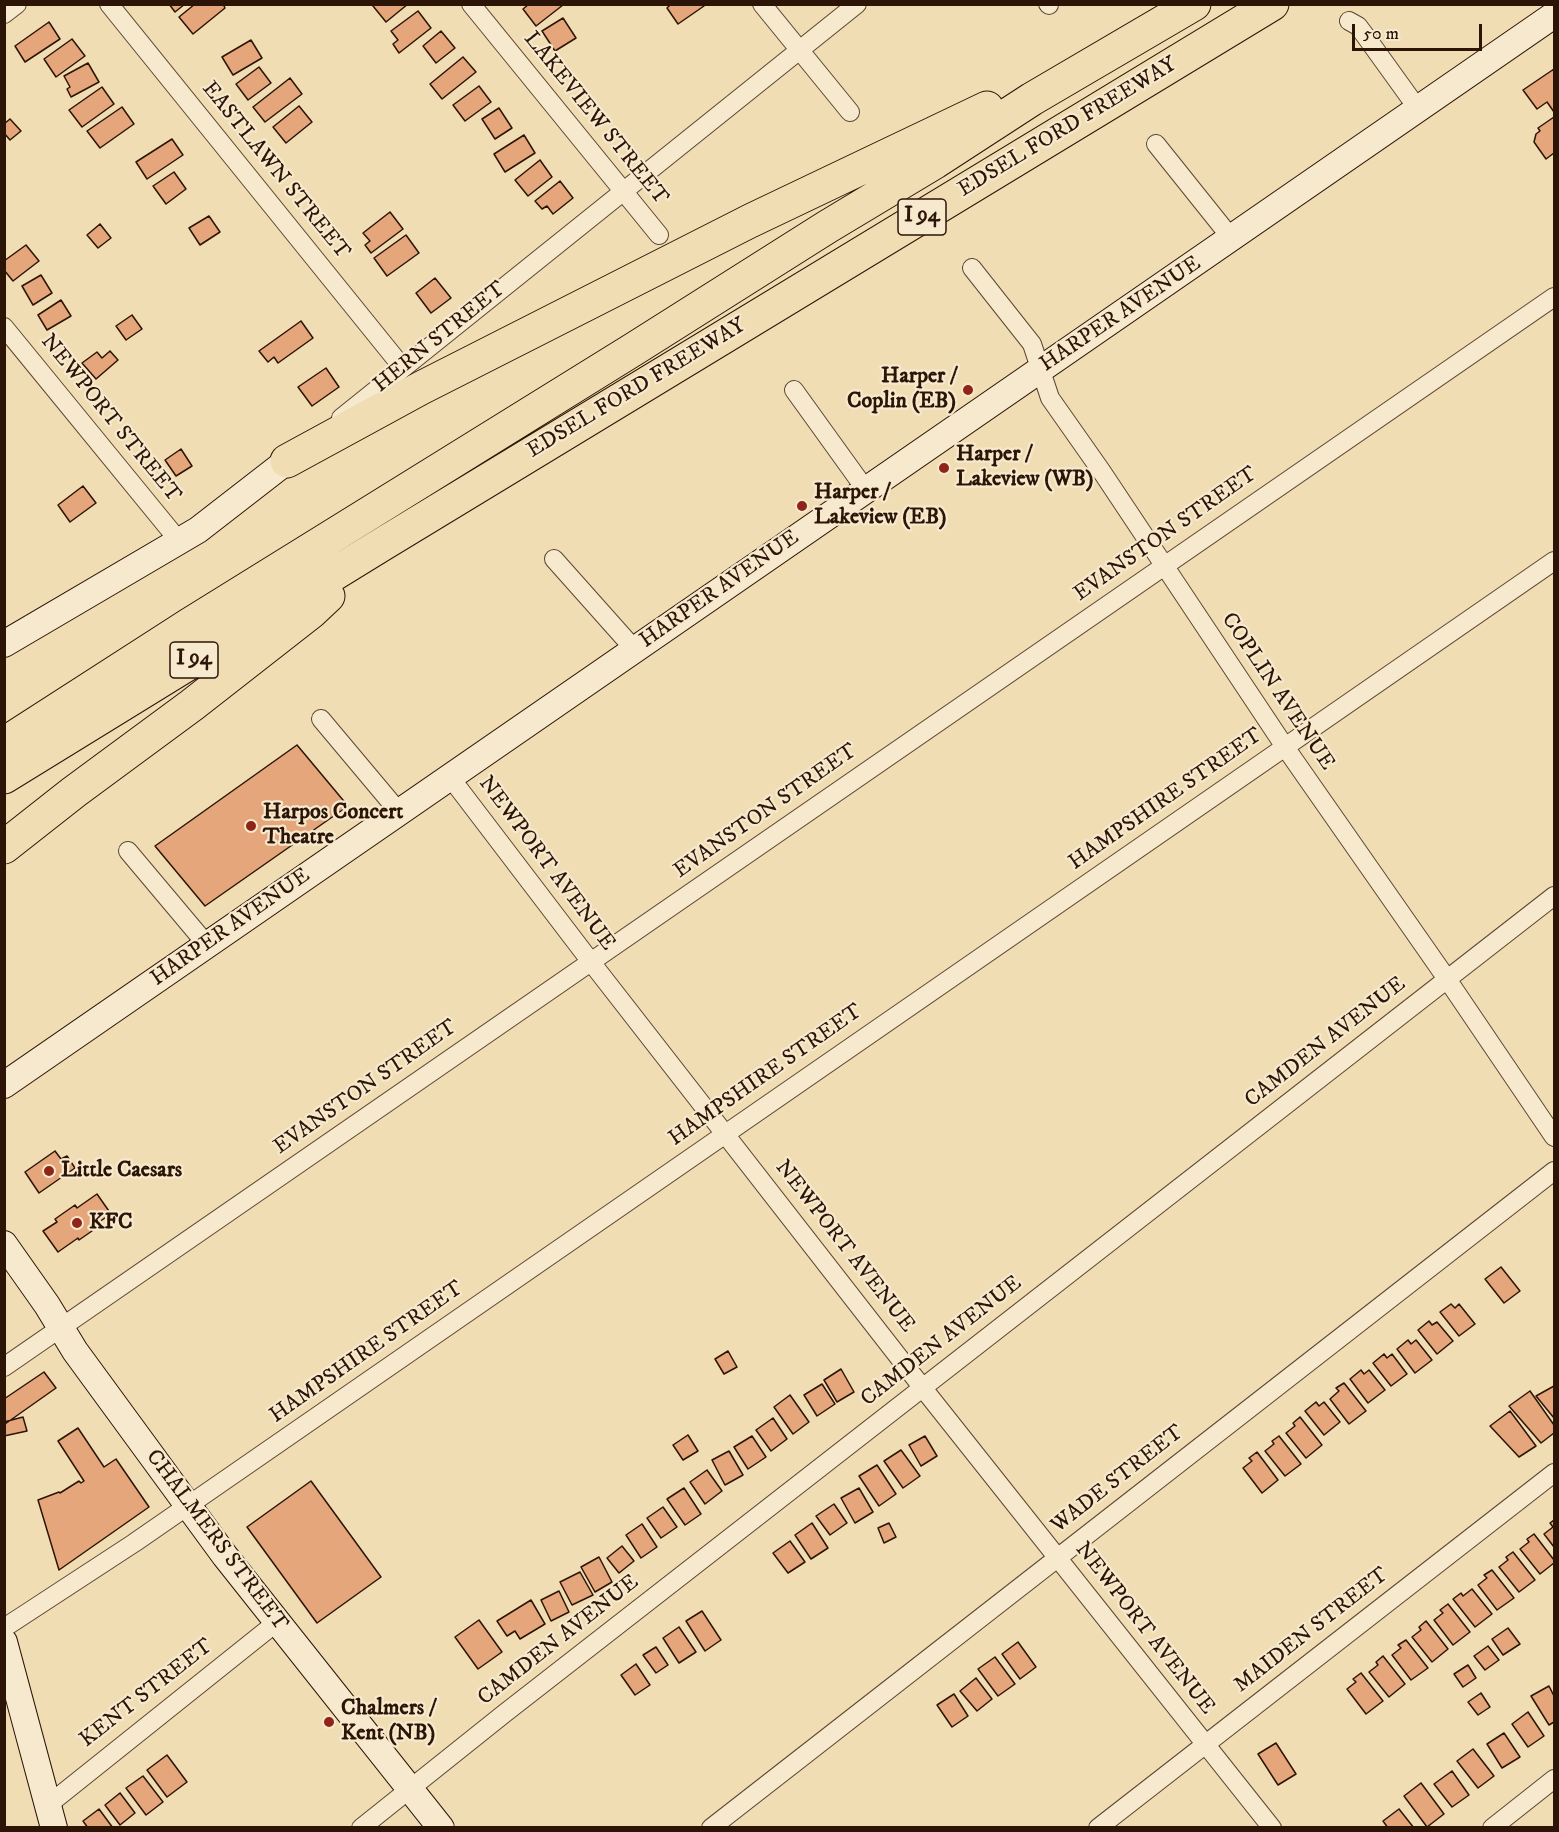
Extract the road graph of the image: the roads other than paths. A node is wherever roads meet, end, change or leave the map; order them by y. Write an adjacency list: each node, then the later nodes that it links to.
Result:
1 (17, 4): 8 (street)
2 (109, 4): 22 (street, EASTLAWN STREET)
3 (471, 4): 16 (street, LAKEVIEW STREET)
4 (762, 4): 11 (street)
5 (857, 4): 11 (street, HERN STREET)
6 (1194, 4): 12 (highway, EDSEL FORD FREEWAY / I 94)
7 (1272, 4): 28 (highway, EDSEL FORD FREEWAY / I 94)
8 (4, 14)
9 (1554, 15): 13 (main road, HARPER AVENUE)
10 (1349, 21): 13 (street)
11 (799, 50): 14 (street); 16 (street, HERN STREET)
12 (1101, 58): 25 (highway); 35 (highway, EDSEL FORD FREEWAY / I 94)
13 (1418, 109): 18 (main road, HARPER AVENUE)
14 (850, 112)
15 (1156, 144): 18 (street)
16 (623, 192): 17 (street, LAKEVIEW STREET); 22 (street, HERN STREET)
17 (659, 235)
18 (1232, 238): 23 (main road, HARPER AVENUE)
19 (972, 268): 23 (street, COPLIN AVENUE)
20 (1554, 297): 31 (street, EVANSTON STREET)
21 (4, 327): 27 (street, NEWPORT STREET)
22 (403, 368): 25 (street, HERN STREET)
23 (1040, 370): 26 (main road, HARPER AVENUE); 31 (street, COPLIN AVENUE)
24 (794, 390): 26 (street)
25 (287, 461): 27 (main road, HERN STREET)
26 (866, 490): 33 (main road, HARPER AVENUE)
27 (178, 541): 32 (main road, HERN STREET)
28 (381, 545): 37 (highway, EDSEL FORD FREEWAY / I 94); 40 (highway)
29 (554, 559): 33 (street)
30 (1554, 561): 36 (street, HAMPSHIRE STREET)
31 (1164, 566): 36 (street, COPLIN AVENUE); 44 (street, EVANSTON STREET)
32 (4, 644)
33 (635, 650): 38 (main road, HARPER AVENUE)
34 (321, 719): 39 (street)
35 (4, 744)
36 (1285, 747): 45 (street, COPLIN AVENUE); 47 (street, HAMPSHIRE STREET)
37 (4, 777)
38 (450, 777): 39 (main road, HARPER AVENUE); 44 (street, NEWPORT AVENUE)
39 (399, 812): 43 (main road, HARPER AVENUE)
40 (4, 847)
41 (128, 851): 43 (street)
42 (1554, 896): 45 (street, CAMDEN AVENUE)
43 (207, 945): 46 (main road, HARPER AVENUE)
44 (591, 962): 47 (street, NEWPORT AVENUE); 51 (street, EVANSTON STREET)
45 (1447, 979): 48 (street, COPLIN AVENUE); 53 (street, CAMDEN AVENUE)
46 (4, 1084)
47 (725, 1134): 53 (street, NEWPORT AVENUE); 55 (street, HAMPSHIRE STREET)
48 (1554, 1137)
49 (1554, 1171): 56 (street, WADE STREET)
50 (4, 1244): 51 (main road, CHALMERS STREET)
51 (61, 1328): 52 (street, EVANSTON STREET); 55 (main road, CHALMERS STREET)
52 (4, 1367)
53 (922, 1387): 56 (street, NEWPORT AVENUE); 62 (street, CAMDEN AVENUE)
54 (1554, 1473): 60 (street, MAIDEN STREET)
55 (188, 1506): 57 (main road, CHALMERS STREET); 58 (street, HAMPSHIRE STREET)
56 (1057, 1557): 60 (street, NEWPORT AVENUE); 66 (street, WADE STREET)
57 (277, 1622): 62 (main road, CHALMERS STREET); 63 (street, KENT STREET)
58 (4, 1628)
59 (4, 1642): 63 (main road)
60 (1205, 1744): 67 (street, MAIDEN STREET); 68 (street, NEWPORT AVENUE)
61 (1554, 1779): 69 (street)
62 (410, 1788): 64 (street, CAMDEN AVENUE); 65 (main road, CHALMERS STREET)
63 (51, 1816)
64 (361, 1827)
65 (441, 1827)
66 (711, 1827)
67 (1098, 1827)
68 (1272, 1827)
69 (1492, 1827)

